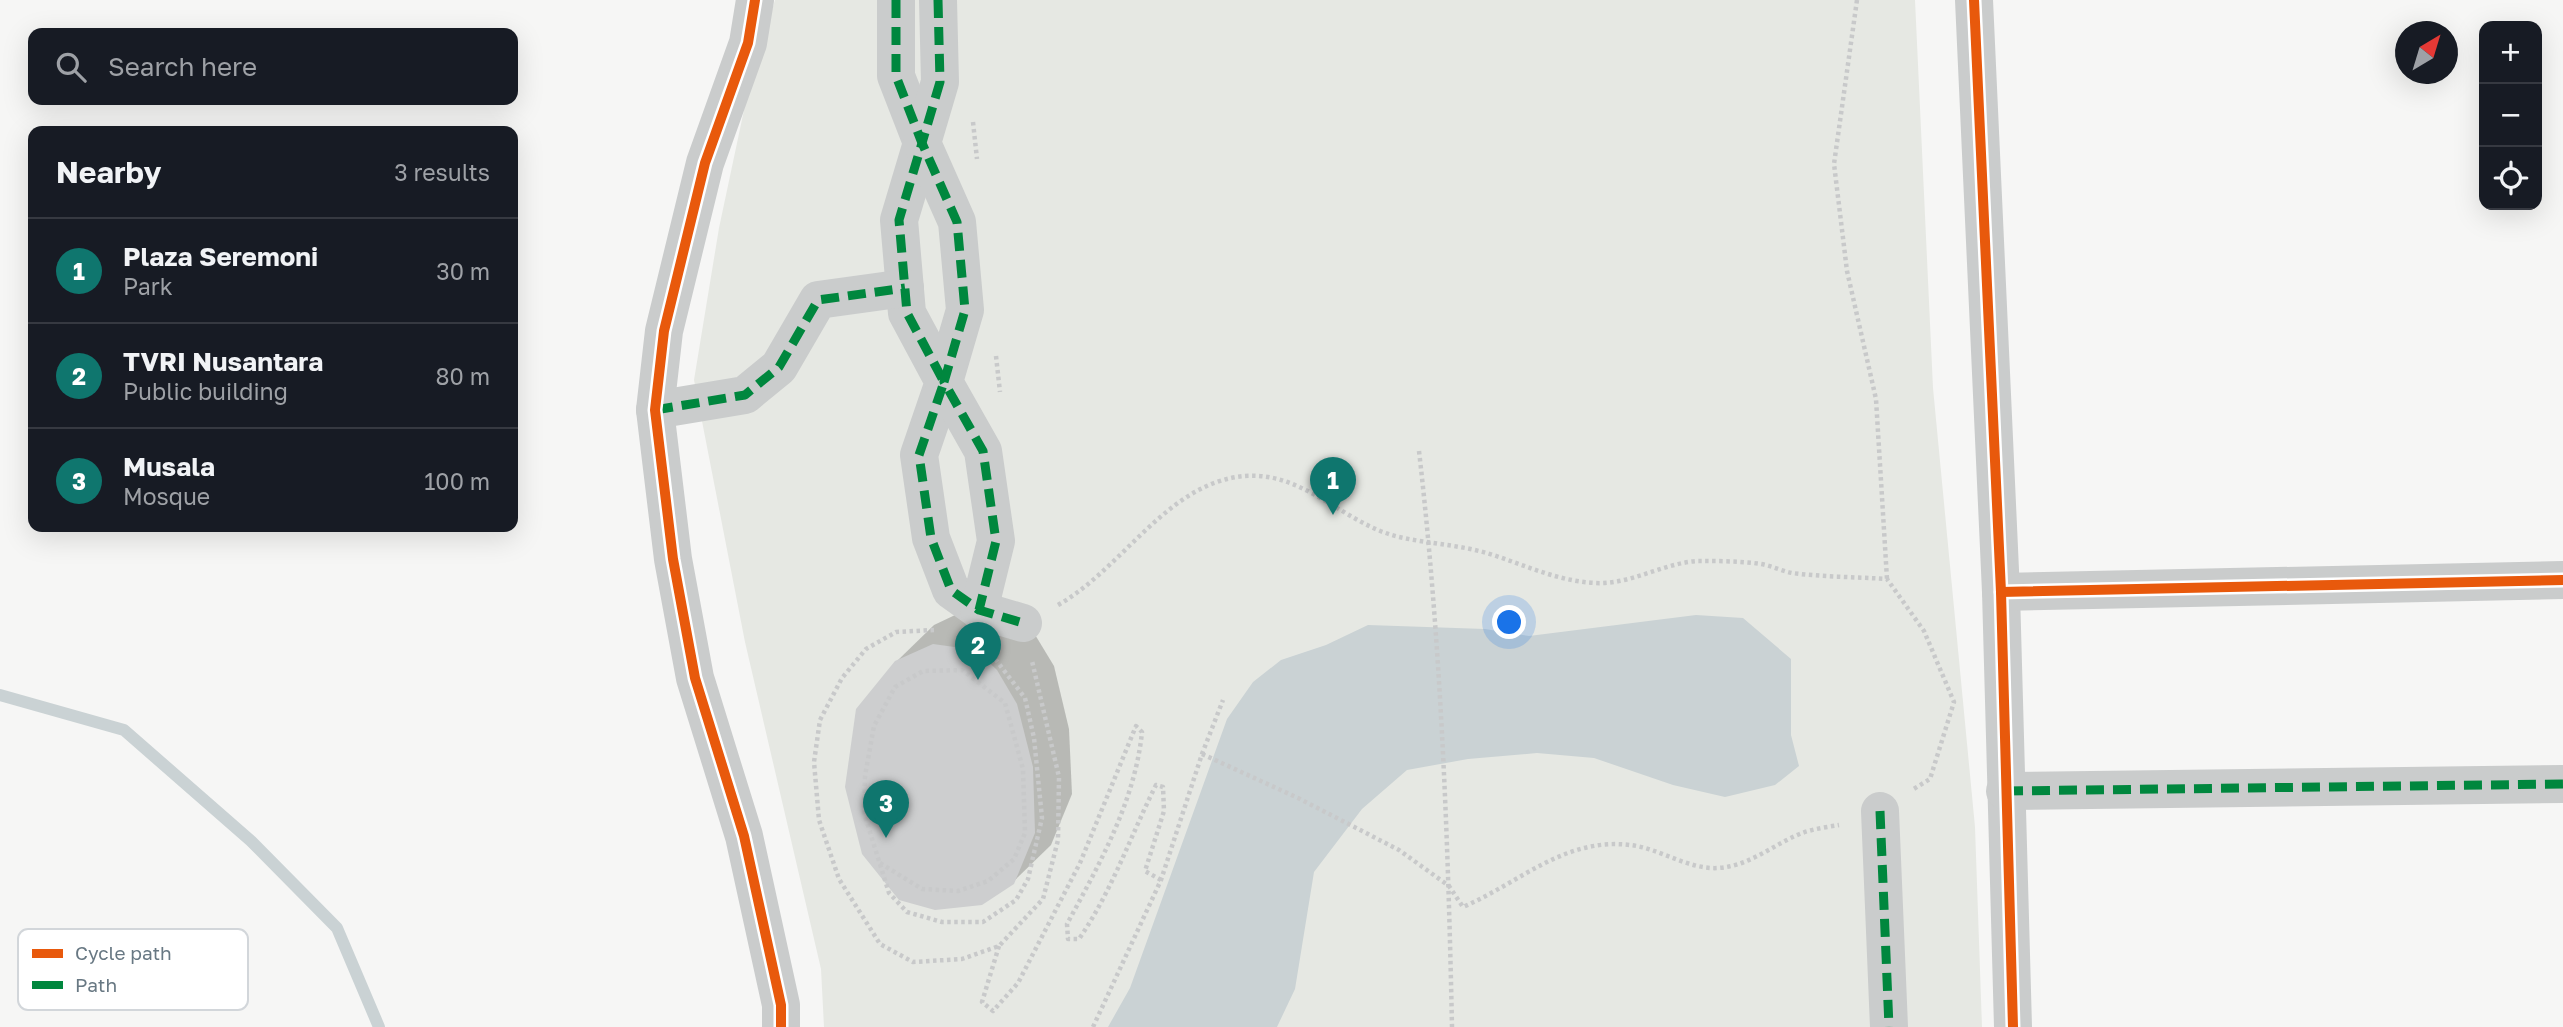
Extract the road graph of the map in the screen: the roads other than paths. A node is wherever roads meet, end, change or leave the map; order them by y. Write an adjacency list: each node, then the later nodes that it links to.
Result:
1 (755, 0): 8 (street)
2 (896, 0): 5 (street)
3 (938, 0): 5 (street)
4 (1974, 0): 10 (street)
5 (922, 143): 6 (street); 7 (street)
6 (905, 288): 7 (street); 8 (street)
7 (944, 382): 11 (street); 11 (street)
8 (655, 410): 16 (street)
9 (2563, 580): 10 (street)
10 (2001, 592): 14 (street)
11 (979, 610): 12 (street)
12 (1023, 623)
13 (2563, 784): 14 (street)
14 (2005, 791): 18 (street)
15 (1880, 811): 17 (street)
16 (781, 1027)
17 (1889, 1027)
18 (2014, 1027)

